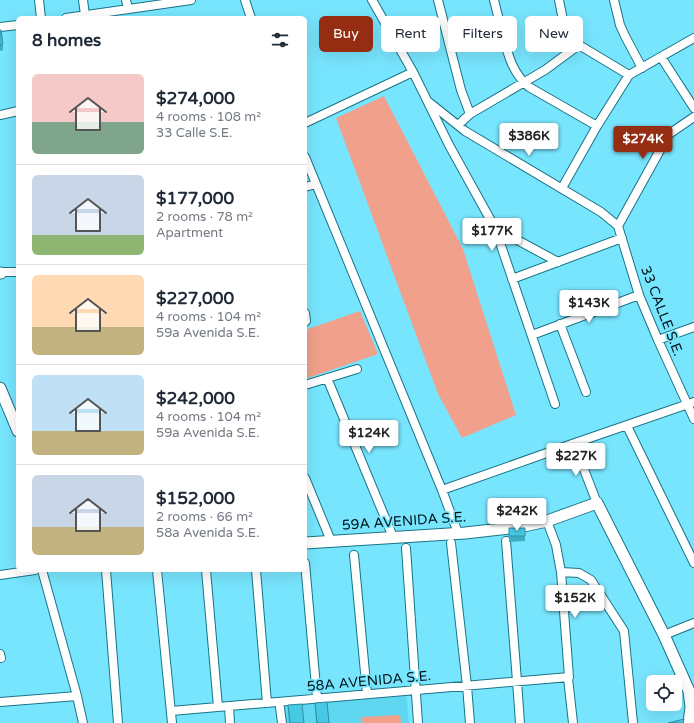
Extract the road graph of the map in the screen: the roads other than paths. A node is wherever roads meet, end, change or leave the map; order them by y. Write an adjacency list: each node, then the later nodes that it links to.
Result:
1 (39, 0): 14 (street)
2 (83, 0): 13 (street)
3 (126, 0): 12 (street)
4 (191, 0): 11 (street)
5 (245, 0): 16 (street)
6 (372, 0): 25 (street)
7 (438, 0): 32 (street)
8 (494, 0): 27 (street)
9 (558, 0): 17 (street)
10 (614, 0): 24 (street)
11 (169, 2): 12 (street)
12 (128, 9): 13 (street)
13 (85, 15): 15 (street)
14 (41, 16)
15 (79, 16)
16 (250, 16)
17 (562, 16)
18 (16, 25): 19 (street)
19 (0, 27)
20 (694, 38): 23 (street)
21 (583, 47): 26 (street)
22 (569, 52): 27 (street)
23 (661, 57): 24 (street); 29 (street)
24 (642, 68): 26 (street)
25 (413, 72): 28 (street); 34 (street)
26 (629, 75): 36 (street)
27 (524, 82): 32 (street); 36 (street)
28 (428, 102): 35 (street); 42 (street)
29 (694, 108)
30 (16, 111): 31 (street)
31 (0, 114)
32 (470, 114): 35 (street)
33 (694, 117): 41 (street)
34 (307, 122)
35 (458, 125): 40 (street)
36 (597, 126): 40 (street)
37 (307, 162): 38 (street)
38 (316, 184): 39 (street); 65 (street)
39 (307, 186)
40 (562, 188): 41 (street)
41 (618, 226): 43 (street, 33 CALLE S.E.)
42 (495, 228): 44 (street); 47 (street)
43 (622, 238): 44 (street); 48 (street, 33 CALLE S.E.)
44 (558, 262): 47 (street)
45 (16, 272): 46 (street)
46 (0, 273)
47 (512, 279): 51 (street)
48 (639, 295): 49 (street); 52 (street, 33 CALLE S.E.)
49 (560, 324): 51 (street); 57 (street)
50 (694, 327): 52 (street)
51 (532, 335): 59 (street)
52 (658, 340): 58 (street, 33 CALLE S.E.)
53 (357, 370): 54 (street)
54 (327, 378): 55 (street); 69 (street)
55 (307, 384)
56 (0, 388): 61 (street)
57 (586, 392)
58 (690, 403): 60 (street, 33 CALLE S.E.); 62 (street)
59 (555, 404)
60 (694, 419)
61 (16, 426)
62 (627, 426): 63 (street); 76 (street)
63 (572, 444): 65 (street); 66 (street)
64 (307, 483): 71 (street)
65 (442, 490): 68 (street)
66 (597, 503): 67 (street, 59A AVENIDA S.E.); 87 (street)
67 (547, 521): 68 (street, 59A AVENIDA S.E.); 84 (street)
68 (458, 533): 69 (street, 59A AVENIDA S.E.)
69 (393, 537): 71 (street, 59A AVENIDA S.E.)
70 (506, 541): 89 (street)
71 (331, 542): 72 (street, 59A AVENIDA S.E.)
72 (307, 543)
73 (451, 544): 90 (street)
74 (406, 548): 91 (street)
75 (354, 555): 92 (street)
76 (694, 563)
77 (21, 572): 85 (street)
78 (43, 572): 93 (street)
79 (106, 572): 102 (street)
80 (157, 572): 100 (street)
81 (206, 572): 98 (street)
82 (256, 572): 96 (street)
83 (306, 572): 94 (street)
84 (561, 572): 88 (street); 110 (street)
85 (0, 575)
86 (694, 623): 87 (street)
87 (664, 635): 111 (street)
88 (569, 677): 89 (street, 58A AVENIDA S.E.); 109 (street)
89 (517, 681): 90 (street, 58A AVENIDA S.E.); 108 (street)
90 (467, 686): 91 (street, 58A AVENIDA S.E.); 107 (street)
91 (417, 691): 92 (street, 58A AVENIDA S.E.); 106 (street)
92 (367, 694): 94 (street, 58A AVENIDA S.E.)
93 (77, 696): 95 (street); 101 (street)
94 (317, 698): 96 (street, 58A AVENIDA S.E.)
95 (0, 702)
96 (267, 703): 97 (street, 58A AVENIDA S.E.)
97 (229, 706): 98 (street, 58A AVENIDA S.E.); 104 (street)
98 (218, 707): 100 (street, 58A AVENIDA S.E.)
99 (280, 708): 105 (street)
100 (171, 711): 103 (street)
101 (83, 723)
102 (118, 723)
103 (172, 723)
104 (230, 723)
105 (282, 723)
106 (418, 723)
107 (470, 723)
108 (520, 723)
109 (573, 723)
110 (633, 723)
111 (689, 723)

